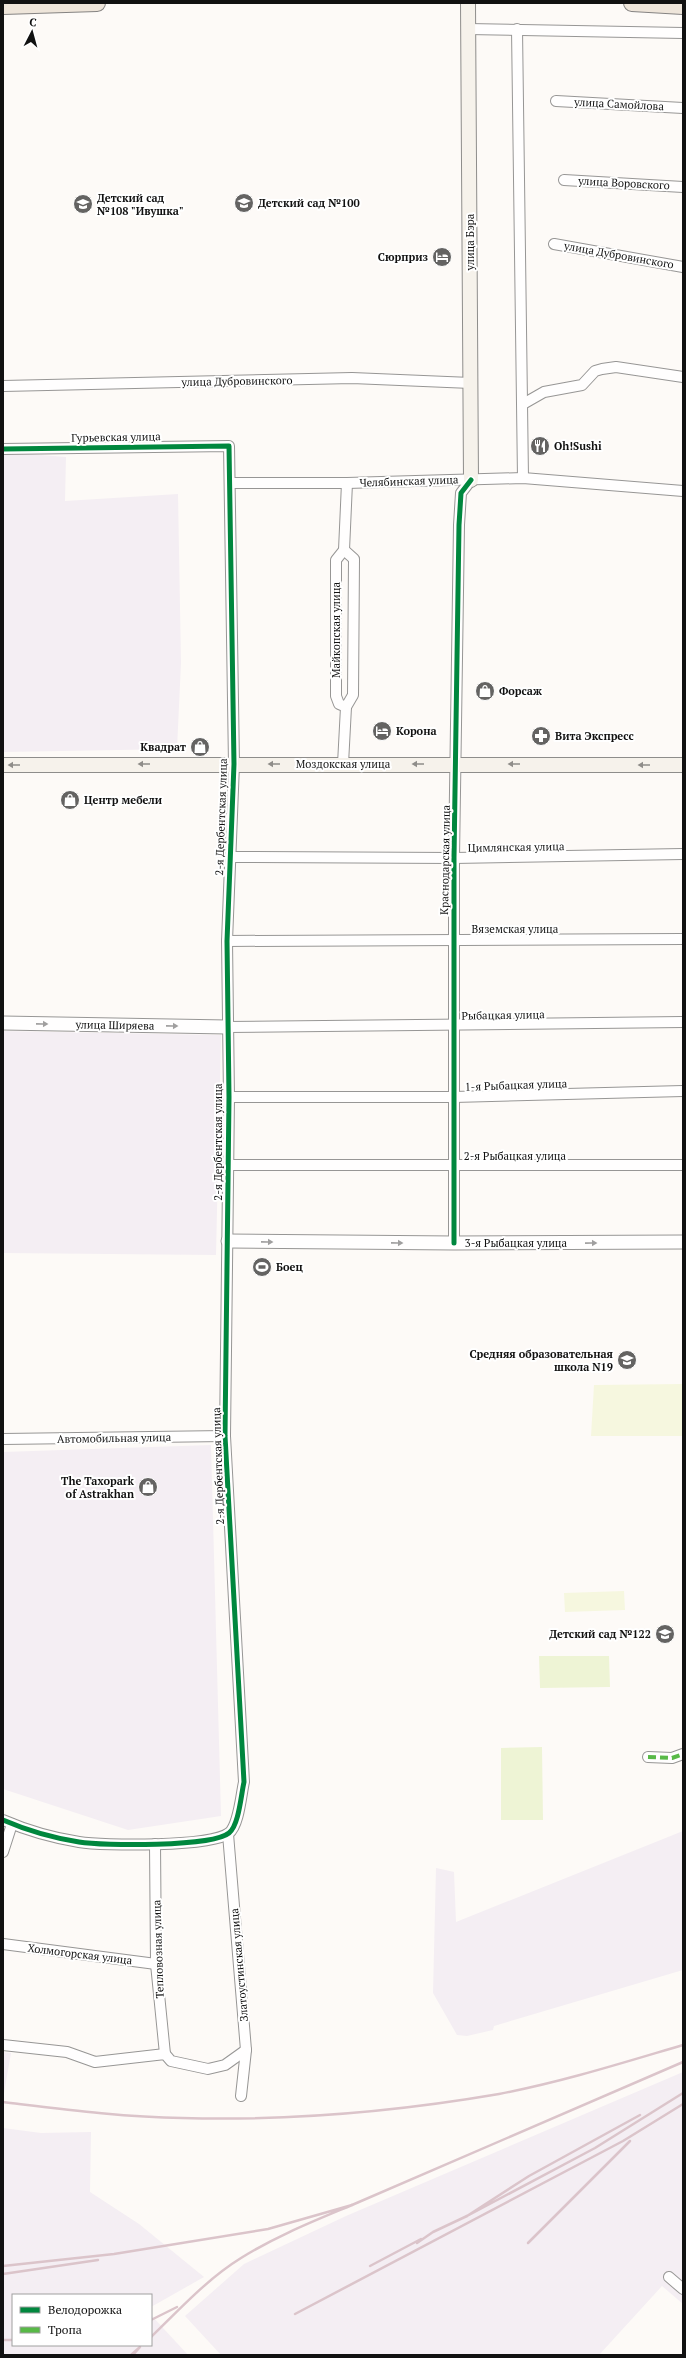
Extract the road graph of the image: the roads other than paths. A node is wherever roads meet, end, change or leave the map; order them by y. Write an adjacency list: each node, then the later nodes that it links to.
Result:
1 (97, 3): 4 (main road)
2 (468, 3): 6 (main road, улица Бэра)
3 (632, 3): 5 (main road)
4 (3, 6)
5 (683, 6)
6 (468, 29): 7 (street); 16 (main road, улица Бэра)
7 (517, 29): 8 (street); 18 (street)
8 (683, 33)
9 (556, 101): 10 (street, улица Самойлова)
10 (683, 108)
11 (564, 180): 12 (street, улица Воровского)
12 (683, 187)
13 (554, 244): 14 (street, улица Дубровинского)
14 (683, 266)
15 (683, 377): 18 (street)
16 (471, 383): 17 (street, улица Дубровинского); 22 (main road, улица Бэра)
17 (3, 386)
18 (523, 404): 21 (street)
19 (229, 446): 20 (street, Гурьевская улица); 23 (street, 2-я Дербентская улица)
20 (3, 449)
21 (523, 478): 22 (street, Челябинская улица); 25 (street, Челябинская улица)
22 (471, 480): 24 (street, Челябинская улица); 30 (street, Краснодарская улица)
23 (231, 483): 24 (street, Челябинская улица); 28 (street, 2-я Дербентская улица)
24 (347, 483): 26 (street, Майкопская улица)
25 (683, 491)
26 (344, 550): 27 (street, Майкопская улица); 27 (street, Майкопская улица)
27 (346, 707): 29 (street, Майкопская улица)
28 (234, 764): 29 (main road, Моздокская улица, one-way to 28); 31 (main road, Моздокская улица, one-way to 31); 34 (street, 2-я Дербентская улица)
29 (343, 764): 30 (main road, Моздокская улица, one-way to 29)
30 (457, 764): 32 (main road, Моздокская улица, one-way to 30); 35 (street, Краснодарская улица)
31 (3, 765)
32 (683, 765)
33 (683, 854): 35 (street, Цимлянская улица)
34 (230, 857): 35 (street, Цимлянская улица); 38 (street, 2-я Дербентская улица)
35 (454, 858): 36 (street, Краснодарская улица)
36 (454, 939): 37 (street, Вяземская улица); 38 (street, Вяземская улица); 41 (street, Краснодарская улица)
37 (683, 939)
38 (227, 941): 42 (street, 2-я Дербентская улица)
39 (683, 1022): 41 (street, Рыбацкая улица)
40 (3, 1023): 42 (street, улица Ширяева, one-way to 42)
41 (454, 1025): 42 (street, Рыбацкая улица); 44 (street, Краснодарская улица)
42 (227, 1027): 45 (street, 2-я Дербентская улица)
43 (683, 1091): 44 (street, 1-я Рыбацкая улица)
44 (454, 1097): 45 (street, 1-я Рыбацкая улица); 48 (street, Краснодарская улица)
45 (229, 1098): 46 (street, 2-я Дербентская улица)
46 (228, 1164): 48 (street, 2-я Рыбацкая улица); 49 (street, 2-я Дербентская улица)
47 (683, 1165): 48 (street, 2-я Рыбацкая улица)
48 (454, 1166): 51 (street, Краснодарская улица)
49 (228, 1241): 51 (street, 3-я Рыбацкая улица, one-way to 51); 52 (street, 2-я Дербентская улица)
50 (683, 1242): 51 (street, 3-я Рыбацкая улица, one-way to 50)
51 (454, 1243)
52 (225, 1436): 53 (street, Автомобильная улица); 57 (street, 2-я Дербентская улица)
53 (3, 1439)
54 (683, 1754): 55 (street)
55 (648, 1757)
56 (8, 1822): 58 (street); 59 (street)
57 (228, 1834): 58 (street); 63 (street, Златоустинская улица)
58 (155, 1844): 61 (street, Тепловозная улица)
59 (3, 1852)
60 (3, 1944): 61 (street, Холмогорская улица)
61 (156, 1964): 64 (street, Тепловозная улица)
62 (3, 2045): 64 (street)
63 (246, 2050): 64 (street); 65 (street, Златоустинская улица)
64 (165, 2054)
65 (242, 2096)
66 (669, 2277): 67 (street)
67 (683, 2289)

